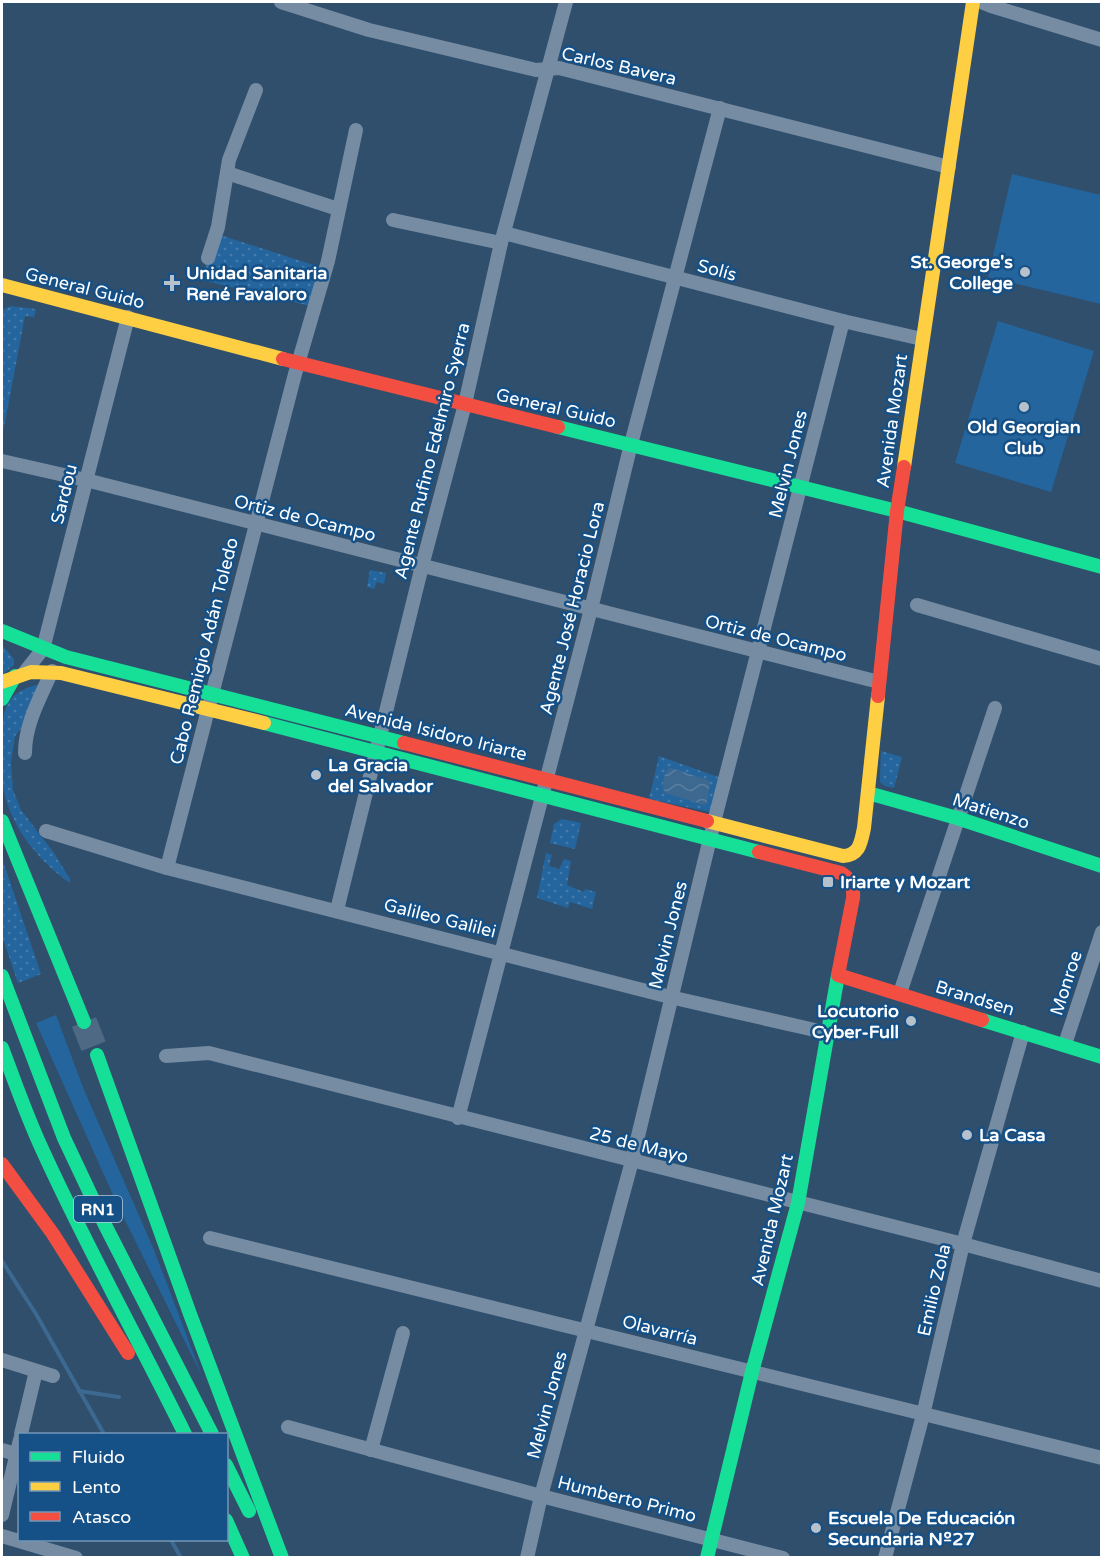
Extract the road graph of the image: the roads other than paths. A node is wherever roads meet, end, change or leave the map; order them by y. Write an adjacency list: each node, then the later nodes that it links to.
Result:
1 (281, 2): 6 (street, Carlos Bavera)
2 (566, 2): 6 (street, Agente Rufino Edelmiro Syerra)
3 (973, 2): 10 (main road, Avenida Mozart)
4 (981, 2): 5 (street)
5 (1101, 40)
6 (547, 69): 8 (street, Carlos Bavera); 14 (street, Agente Rufino Edelmiro Syerra)
7 (256, 90): 11 (street)
8 (720, 108): 10 (street, Carlos Bavera); 16 (street, Agente José Horacio Lora)
9 (356, 130): 12 (street, Cabo Remigio Adán Toledo)
10 (949, 167): 20 (main road, Avenida Mozart)
11 (227, 173): 12 (street); 15 (street)
12 (338, 209): 21 (street, Cabo Remigio Adán Toledo)
13 (393, 220): 14 (street, Solís)
14 (503, 238): 16 (street, Solís); 22 (street, Agente Rufino Edelmiro Syerra)
15 (208, 258)
16 (675, 277): 19 (street, Solís); 23 (street, Agente José Horacio Lora)
17 (2, 285): 18 (main road, General Guido)
18 (128, 317): 21 (main road, General Guido); 25 (street, Sardou)
19 (843, 321): 20 (street, Solís); 26 (street, Melvin Jones)
20 (922, 339): 27 (main road, Avenida Mozart)
21 (299, 363): 22 (main road, General Guido); 28 (street, Cabo Remigio Adán Toledo)
22 (465, 404): 23 (main road, General Guido); 29 (street, Agente Rufino Edelmiro Syerra)
23 (631, 444): 26 (main road, General Guido); 32 (street, Agente José Horacio Lora)
24 (2, 461): 25 (street, Ortiz de Ocampo)
25 (86, 480): 28 (street, Ortiz de Ocampo); 34 (street, Sardou)
26 (802, 487): 27 (main road, General Guido); 35 (street, Melvin Jones)
27 (897, 511): 30 (main road, General Guido); 41 (main road, Avenida Mozart)
28 (255, 524): 29 (street, Ortiz de Ocampo); 42 (street, Cabo Remigio Adán Toledo)
29 (422, 566): 32 (street, Ortiz de Ocampo); 46 (street, Agente Rufino Edelmiro Syerra)
30 (1101, 567)
31 (917, 605): 37 (street)
32 (591, 609): 35 (street, Ortiz de Ocampo); 49 (street, Agente José Horacio Lora)
33 (3, 631): 34 (main road, Avenida Isidoro Iriarte); 39 (main road)
34 (43, 649): 36 (main road, Avenida Isidoro Iriarte); 39 (street, Sardou)
35 (758, 652): 41 (street, Ortiz de Ocampo); 54 (street, Melvin Jones)
36 (66, 657): 38 (main road); 42 (main road, Avenida Isidoro Iriarte)
37 (1101, 659)
38 (57, 673): 39 (main road, Avenida Isidoro Iriarte); 44 (main road, Avenida Isidoro Iriarte); 47 (street)
39 (19, 675): 40 (main road, Avenida Isidoro Iriarte); 43 (main road)
40 (2, 682)
41 (879, 682): 50 (main road, Avenida Mozart)
42 (212, 693): 44 (street, Cabo Remigio Adán Toledo); 46 (main road, Avenida Isidoro Iriarte)
43 (2, 699)
44 (208, 708): 48 (main road, Avenida Isidoro Iriarte); 59 (street, Cabo Remigio Adán Toledo)
45 (995, 708): 52 (street)
46 (381, 736): 48 (street, Agente Rufino Edelmiro Syerra); 49 (main road, Avenida Isidoro Iriarte)
47 (25, 753)
48 (376, 753): 51 (main road, Avenida Isidoro Iriarte); 61 (street, Agente Rufino Edelmiro Syerra)
49 (547, 779): 51 (street, Agente José Horacio Lora); 54 (main road, Avenida Isidoro Iriarte)
50 (868, 793): 52 (main road, Matienzo); 57 (main road, Avenida Mozart)
51 (542, 796): 56 (main road, Avenida Isidoro Iriarte); 63 (street, Agente José Horacio Lora)
52 (957, 818): 58 (main road, Matienzo); 66 (street)
53 (2, 821): 68 (main road)
54 (714, 822): 56 (street, Melvin Jones); 57 (main road, Avenida Isidoro Iriarte)
55 (46, 831): 59 (street, Galileo Galilei)
56 (711, 838): 60 (main road, Avenida Isidoro Iriarte); 67 (street, Melvin Jones)
57 (861, 847)
58 (1101, 866)
59 (167, 868): 61 (street, Galileo Galilei)
60 (854, 887): 64 (main road, Avenida Mozart)
61 (337, 910): 63 (street, Galileo Galilei)
62 (1101, 932): 71 (street, Monroe)
63 (502, 953): 67 (street, Galileo Galilei); 76 (street, Agente José Horacio Lora)
64 (838, 975): 66 (main road, Brandsen); 70 (main road, Avenida Mozart)
65 (2, 976): 94 (main road, RN1)
66 (900, 993): 69 (main road, Brandsen)
67 (670, 997): 70 (street, Galileo Galilei); 77 (street, Melvin Jones)
68 (84, 1022)
69 (1023, 1032): 71 (main road, Brandsen); 81 (street, Emilio Zola)
70 (828, 1033): 79 (main road, Avenida Mozart)
71 (1065, 1044): 75 (main road, Brandsen)
72 (2, 1048): 93 (main road, RN1)
73 (97, 1055): 111 (main road)
74 (166, 1056): 76 (street, 25 de Mayo)
75 (1101, 1057)
76 (458, 1118): 77 (street, 25 de Mayo)
77 (632, 1161): 79 (street, 25 de Mayo); 83 (street, Melvin Jones)
78 (2, 1164): 92 (main road)
79 (798, 1203): 81 (street, 25 de Mayo); 87 (main road, Avenida Mozart)
80 (210, 1238): 83 (street, Olavarría)
81 (963, 1244): 82 (street, 25 de Mayo); 89 (street, Emilio Zola)
82 (1101, 1281)
83 (585, 1330): 87 (street, Olavarría); 100 (street, Melvin Jones)
84 (403, 1333): 97 (street)
85 (2, 1360): 86 (street)
86 (36, 1371): 88 (street); 91 (street)
87 (752, 1372): 89 (street, Olavarría); 105 (main road, Avenida Mozart)
88 (53, 1376)
89 (923, 1415): 98 (street, Olavarría); 115 (street, Emilio Zola)
90 (288, 1427): 97 (street, Humberto Primo)
91 (21, 1433)
92 (174, 1433)
93 (185, 1433)
94 (212, 1433)
95 (18, 1447): 96 (street); 101 (street)
96 (2, 1450)
97 (371, 1450): 100 (street, Humberto Primo)
98 (1101, 1458)
99 (228, 1469): 110 (main road)
100 (541, 1496): 105 (street, Humberto Primo); 112 (street, Melvin Jones)
101 (2, 1515)
102 (228, 1524): 109 (main road)
103 (2, 1536): 104 (street)
104 (18, 1539)
105 (712, 1539): 113 (main road, Avenida Mozart); 114 (street, Humberto Primo)
106 (27, 1541): 107 (street)
107 (42, 1544): 108 (street)
108 (76, 1557)
109 (243, 1557)
110 (270, 1557)
111 (282, 1557)
112 (527, 1557)
113 (707, 1557)
114 (783, 1557)
115 (885, 1557)

